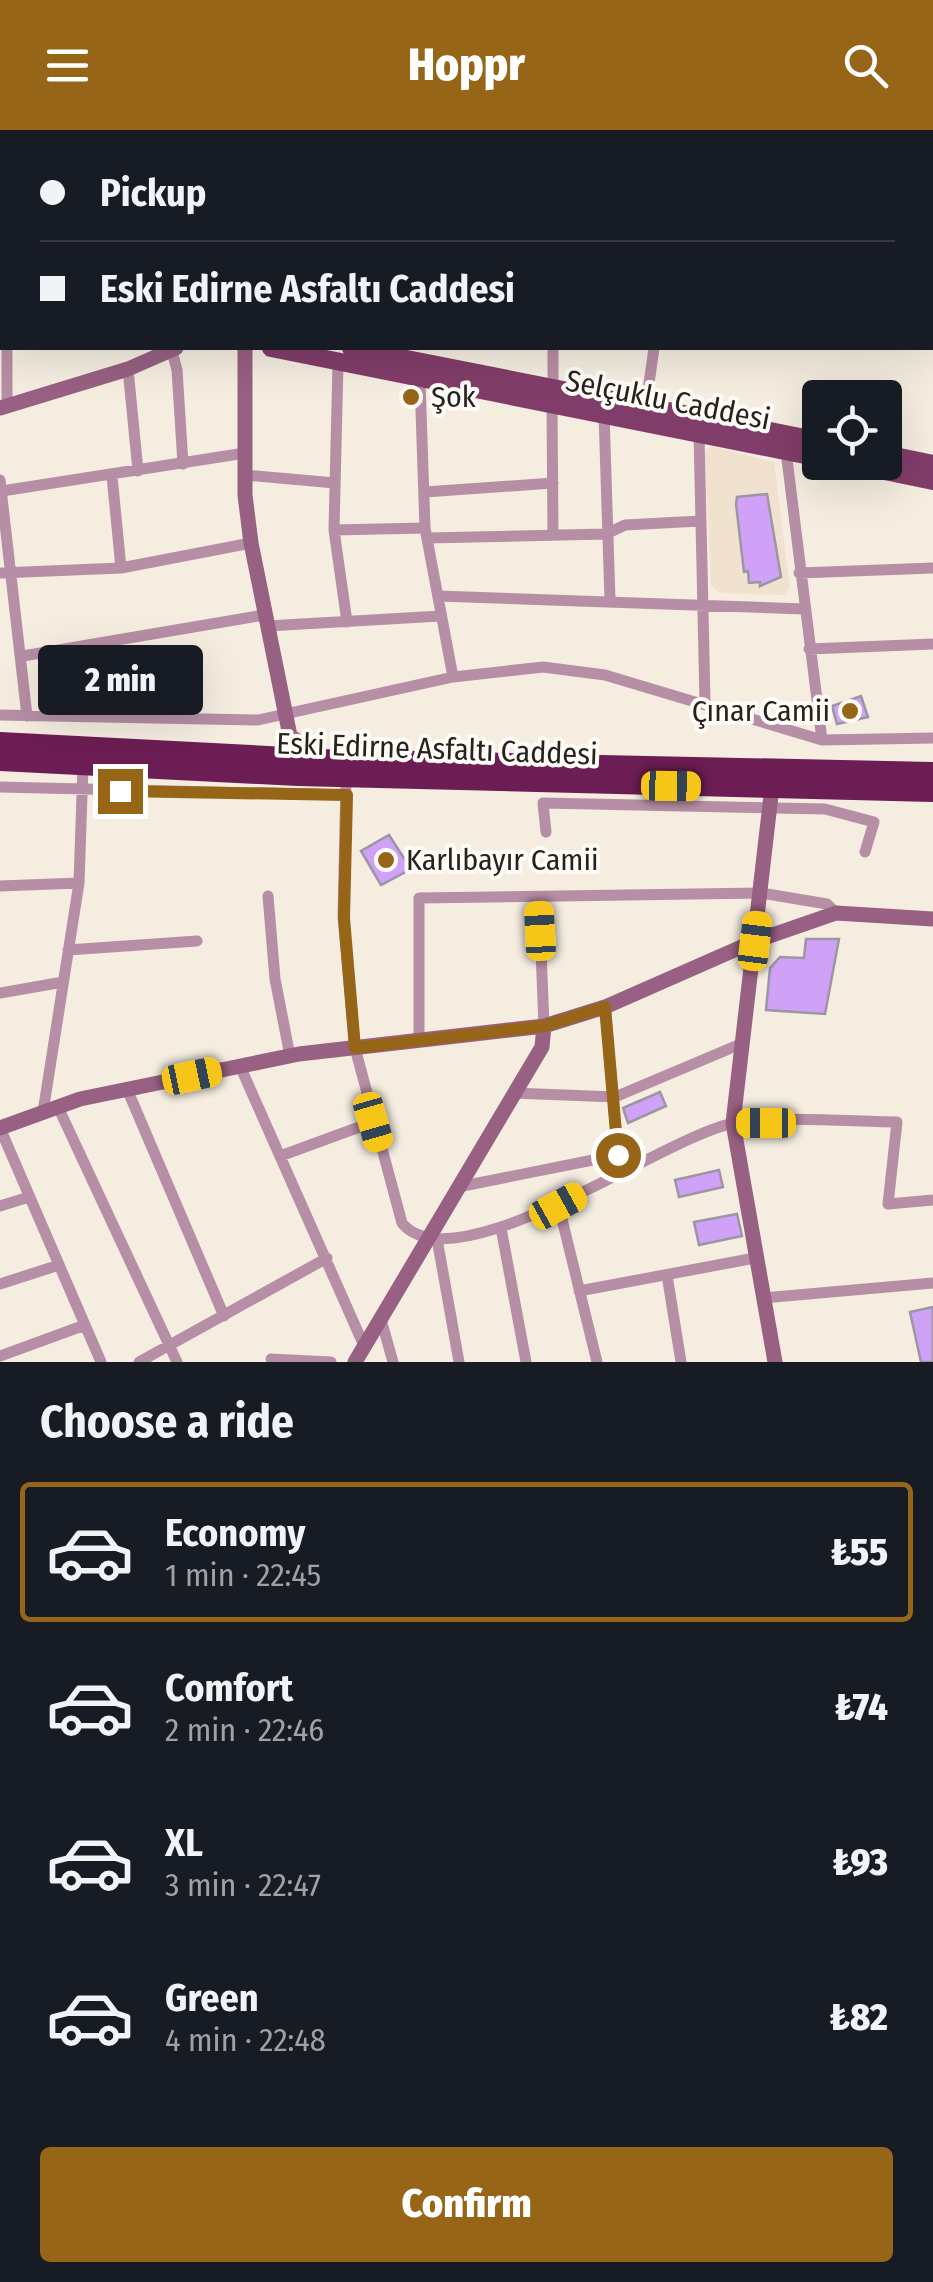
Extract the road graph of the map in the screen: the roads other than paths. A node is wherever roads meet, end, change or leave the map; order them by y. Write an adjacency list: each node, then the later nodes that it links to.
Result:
1 (8, 350): 15 (street)
2 (129, 350): 11 (main road)
3 (172, 350): 11 (main road)
4 (174, 350): 23 (street)
5 (245, 350): 21 (main road)
6 (280, 350): 10 (main road, Selçuklu Caddesi)
7 (359, 350): 13 (main road, Selçuklu Caddesi)
8 (553, 350): 13 (street)
9 (654, 350): 14 (street)
10 (338, 363): 12 (main road, Selçuklu Caddesi); 30 (street)
11 (128, 369): 15 (main road); 25 (street)
12 (420, 381): 13 (main road, Selçuklu Caddesi); 33 (street)
13 (553, 396): 14 (main road, Selçuklu Caddesi); 16 (main road, Selçuklu Caddesi); 31 (street)
14 (646, 405): 19 (main road, Selçuklu Caddesi)
15 (4, 407)
16 (604, 414): 17 (main road, Selçuklu Caddesi); 37 (street)
17 (700, 434): 19 (main road, Selçuklu Caddesi); 34 (street)
18 (802, 442): 19 (main road, Selçuklu Caddesi)
19 (787, 443): 20 (main road, Selçuklu Caddesi); 43 (street)
20 (802, 450)
21 (245, 454): 23 (street); 26 (main road)
22 (902, 458): 24 (main road)
23 (184, 464): 25 (street)
24 (933, 464)
25 (138, 472): 28 (street)
26 (245, 474): 30 (street); 39 (main road)
27 (902, 475): 29 (main road)
28 (112, 476): 32 (street); 40 (street)
29 (933, 481)
30 (335, 484): 35 (street)
31 (553, 484): 33 (street); 38 (street)
32 (1, 486): 42 (street)
33 (424, 492): 36 (street)
34 (700, 521): 37 (street); 46 (street)
35 (334, 530): 36 (street); 50 (street)
36 (426, 533): 38 (street); 44 (street)
37 (606, 534): 38 (street); 45 (street)
38 (553, 536)
39 (251, 544): 40 (street); 49 (main road)
40 (121, 568): 42 (street)
41 (933, 568): 43 (street)
42 (7, 572): 53 (street)
43 (799, 573): 47 (street)
44 (438, 596): 45 (street); 48 (street)
45 (610, 600): 46 (street)
46 (702, 602): 47 (street); 55 (street)
47 (803, 610): 52 (street)
48 (441, 616): 50 (street); 54 (street)
49 (265, 620): 50 (street); 53 (street); 58 (main road)
50 (346, 622)
51 (933, 644): 52 (street)
52 (809, 649): 61 (street)
53 (23, 656): 57 (street)
54 (454, 677): 55 (street); 58 (street)
55 (705, 701): 61 (street)
56 (0, 715): 57 (street)
57 (27, 716): 58 (street)
58 (288, 717): 59 (main road)
59 (290, 736): 63 (main road); 64 (main road)
60 (933, 738): 61 (street)
61 (822, 740)
62 (0, 742): 63 (highway, Eski Edirne Asfaltı Caddesi)
63 (261, 756): 64 (highway, Eski Edirne Asfaltı Caddesi)
64 (326, 759): 67 (highway, Eski Edirne Asfaltı Caddesi)
65 (0, 760): 66 (highway, Eski Edirne Asfaltı Caddesi)
66 (84, 765): 68 (highway, Eski Edirne Asfaltı Caddesi); 70 (street)
67 (933, 772)
68 (346, 786): 70 (street, Eski Edirne Asfaltı Caddesi); 72 (highway, Eski Edirne Asfaltı Caddesi); 91 (street)
69 (0, 787): 70 (street, Eski Edirne Asfaltı Caddesi)
70 (82, 790): 75 (street)
71 (933, 792): 72 (highway, Eski Edirne Asfaltı Caddesi)
72 (771, 798): 73 (street, Eski Edirne Asfaltı Caddesi); 74 (street, Eski Edirne Asfaltı Caddesi); 77 (main road)
73 (546, 832)
74 (865, 852)
75 (79, 884): 76 (street); 84 (street)
76 (0, 886)
77 (760, 893): 79 (street); 80 (street); 83 (main road)
78 (268, 896): 92 (street)
79 (538, 899): 88 (street); 89 (street)
80 (836, 913): 81 (main road); 83 (main road)
81 (933, 919)
82 (196, 941): 84 (street)
83 (755, 941): 87 (main road); 90 (main road)
84 (68, 950): 85 (street)
85 (63, 982): 86 (street); 97 (street)
86 (0, 993)
87 (605, 1007): 88 (main road); 96 (street)
88 (544, 1026): 89 (main road); 95 (main road)
89 (419, 1041): 91 (main road)
90 (743, 1043): 96 (street); 99 (main road)
91 (355, 1048): 92 (main road); 98 (street)
92 (290, 1056): 93 (main road)
93 (240, 1066): 94 (main road); 101 (street)
94 (127, 1089): 97 (main road); 119 (street)
95 (513, 1093): 96 (street); 104 (main road)
96 (615, 1096): 102 (street)
97 (50, 1110): 100 (main road); 122 (street)
98 (373, 1122): 101 (street); 110 (street)
99 (733, 1123): 103 (street); 106 (street); 112 (main road)
100 (0, 1128): 105 (street)
101 (283, 1155): 111 (street)
102 (618, 1155): 103 (street); 104 (street)
103 (626, 1168): 108 (street)
104 (458, 1187): 110 (main road)
105 (29, 1196): 107 (street); 113 (street)
106 (933, 1200)
107 (0, 1206)
108 (558, 1206): 109 (street); 117 (street)
109 (500, 1228): 110 (street); 133 (street)
110 (433, 1238): 120 (main road); 132 (street)
111 (327, 1258): 119 (street); 123 (street)
112 (755, 1258): 114 (street); 118 (main road)
113 (59, 1265): 116 (street); 121 (street)
114 (667, 1275): 117 (street); 135 (street)
115 (933, 1282): 118 (street)
116 (0, 1284)
117 (580, 1291): 134 (street)
118 (763, 1298): 136 (main road)
119 (224, 1316): 122 (street)
120 (382, 1322): 123 (main road); 131 (street)
121 (85, 1326): 124 (street); 126 (street)
122 (169, 1346): 127 (street); 128 (street)
123 (365, 1348): 130 (main road)
124 (0, 1356)
125 (271, 1359): 129 (street)
126 (101, 1362)
127 (138, 1362)
128 (176, 1362)
129 (331, 1362)
130 (355, 1362)
131 (393, 1362)
132 (459, 1362)
133 (526, 1362)
134 (597, 1362)
135 (681, 1362)
136 (774, 1362)

